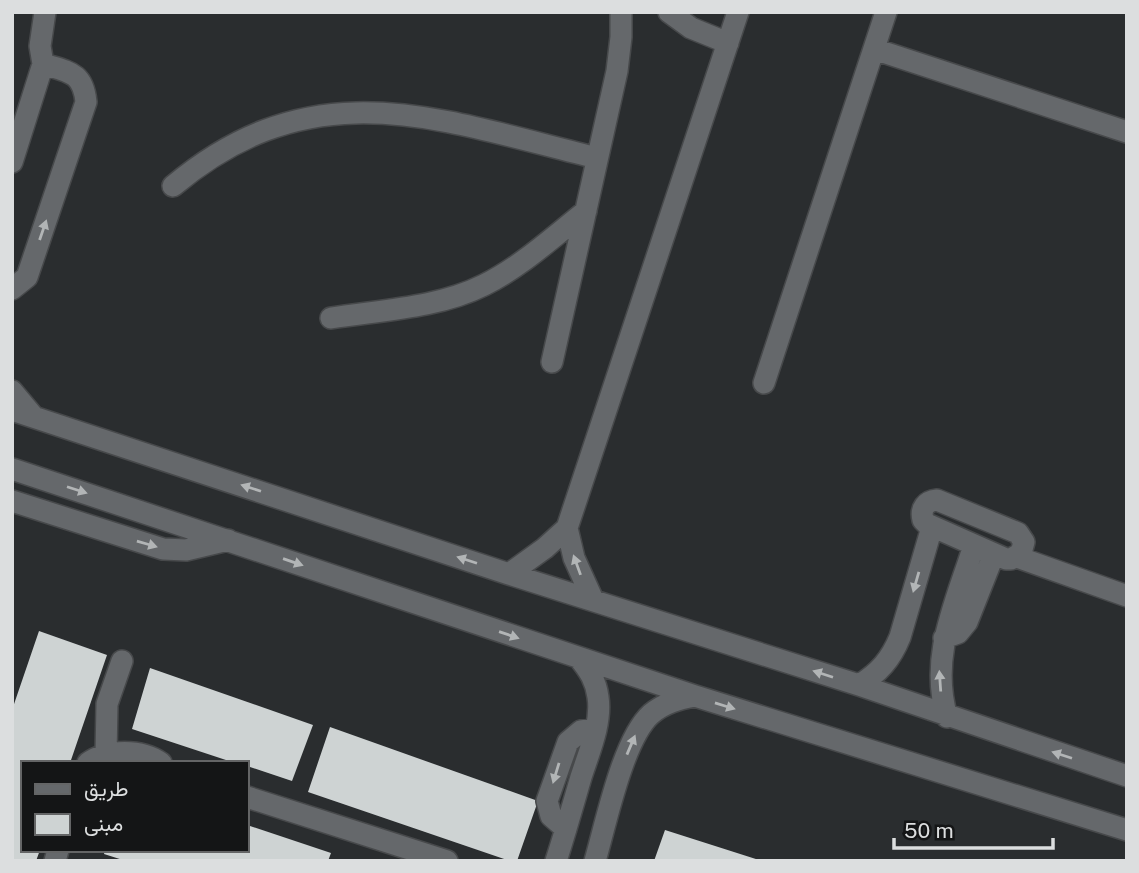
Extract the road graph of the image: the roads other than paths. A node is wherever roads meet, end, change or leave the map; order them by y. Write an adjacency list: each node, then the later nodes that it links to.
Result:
1 (45, 12): 8 (street)
2 (621, 12): 12 (street)
3 (669, 12): 6 (street)
4 (738, 12): 6 (street)
5 (886, 12): 7 (street)
6 (728, 43): 25 (street)
7 (874, 49): 10 (street); 18 (street)
8 (43, 64): 9 (street); 15 (street, one-way to 8)
9 (18, 124): 11 (street)
10 (1127, 132)
11 (13, 155)
12 (597, 158): 13 (street); 14 (street)
13 (173, 186)
14 (586, 211): 16 (street); 17 (street)
15 (12, 289)
16 (331, 318)
17 (552, 362)
18 (764, 383)
19 (12, 391): 21 (street)
20 (12, 410): 21 (street)
21 (33, 416): 29 (street, one-way to 21)
22 (12, 469): 26 (street, one-way to 26)
23 (18, 507): 26 (street, one-way to 26)
24 (932, 527): 27 (street); 28 (street); 34 (street, one-way to 34)
25 (567, 528): 29 (street); 31 (street, one-way to 25)
26 (228, 540): 32 (street, one-way to 32)
27 (984, 550): 28 (street); 36 (street, one-way to 27)
28 (1017, 557): 30 (street)
29 (509, 574): 31 (street)
30 (1127, 596)
31 (593, 600): 34 (street, one-way to 31)
32 (579, 659): 35 (street); 43 (street, one-way to 43)
33 (122, 662): 37 (street)
34 (859, 685): 36 (street)
35 (695, 696): 41 (street, one-way to 41); 44 (street, one-way to 35)
36 (947, 717): 39 (street, one-way to 36)
37 (97, 758): 38 (street)
38 (157, 761)
39 (1127, 776)
40 (248, 797): 42 (street)
41 (1127, 830)
42 (447, 861)
43 (556, 861)
44 (595, 861)

